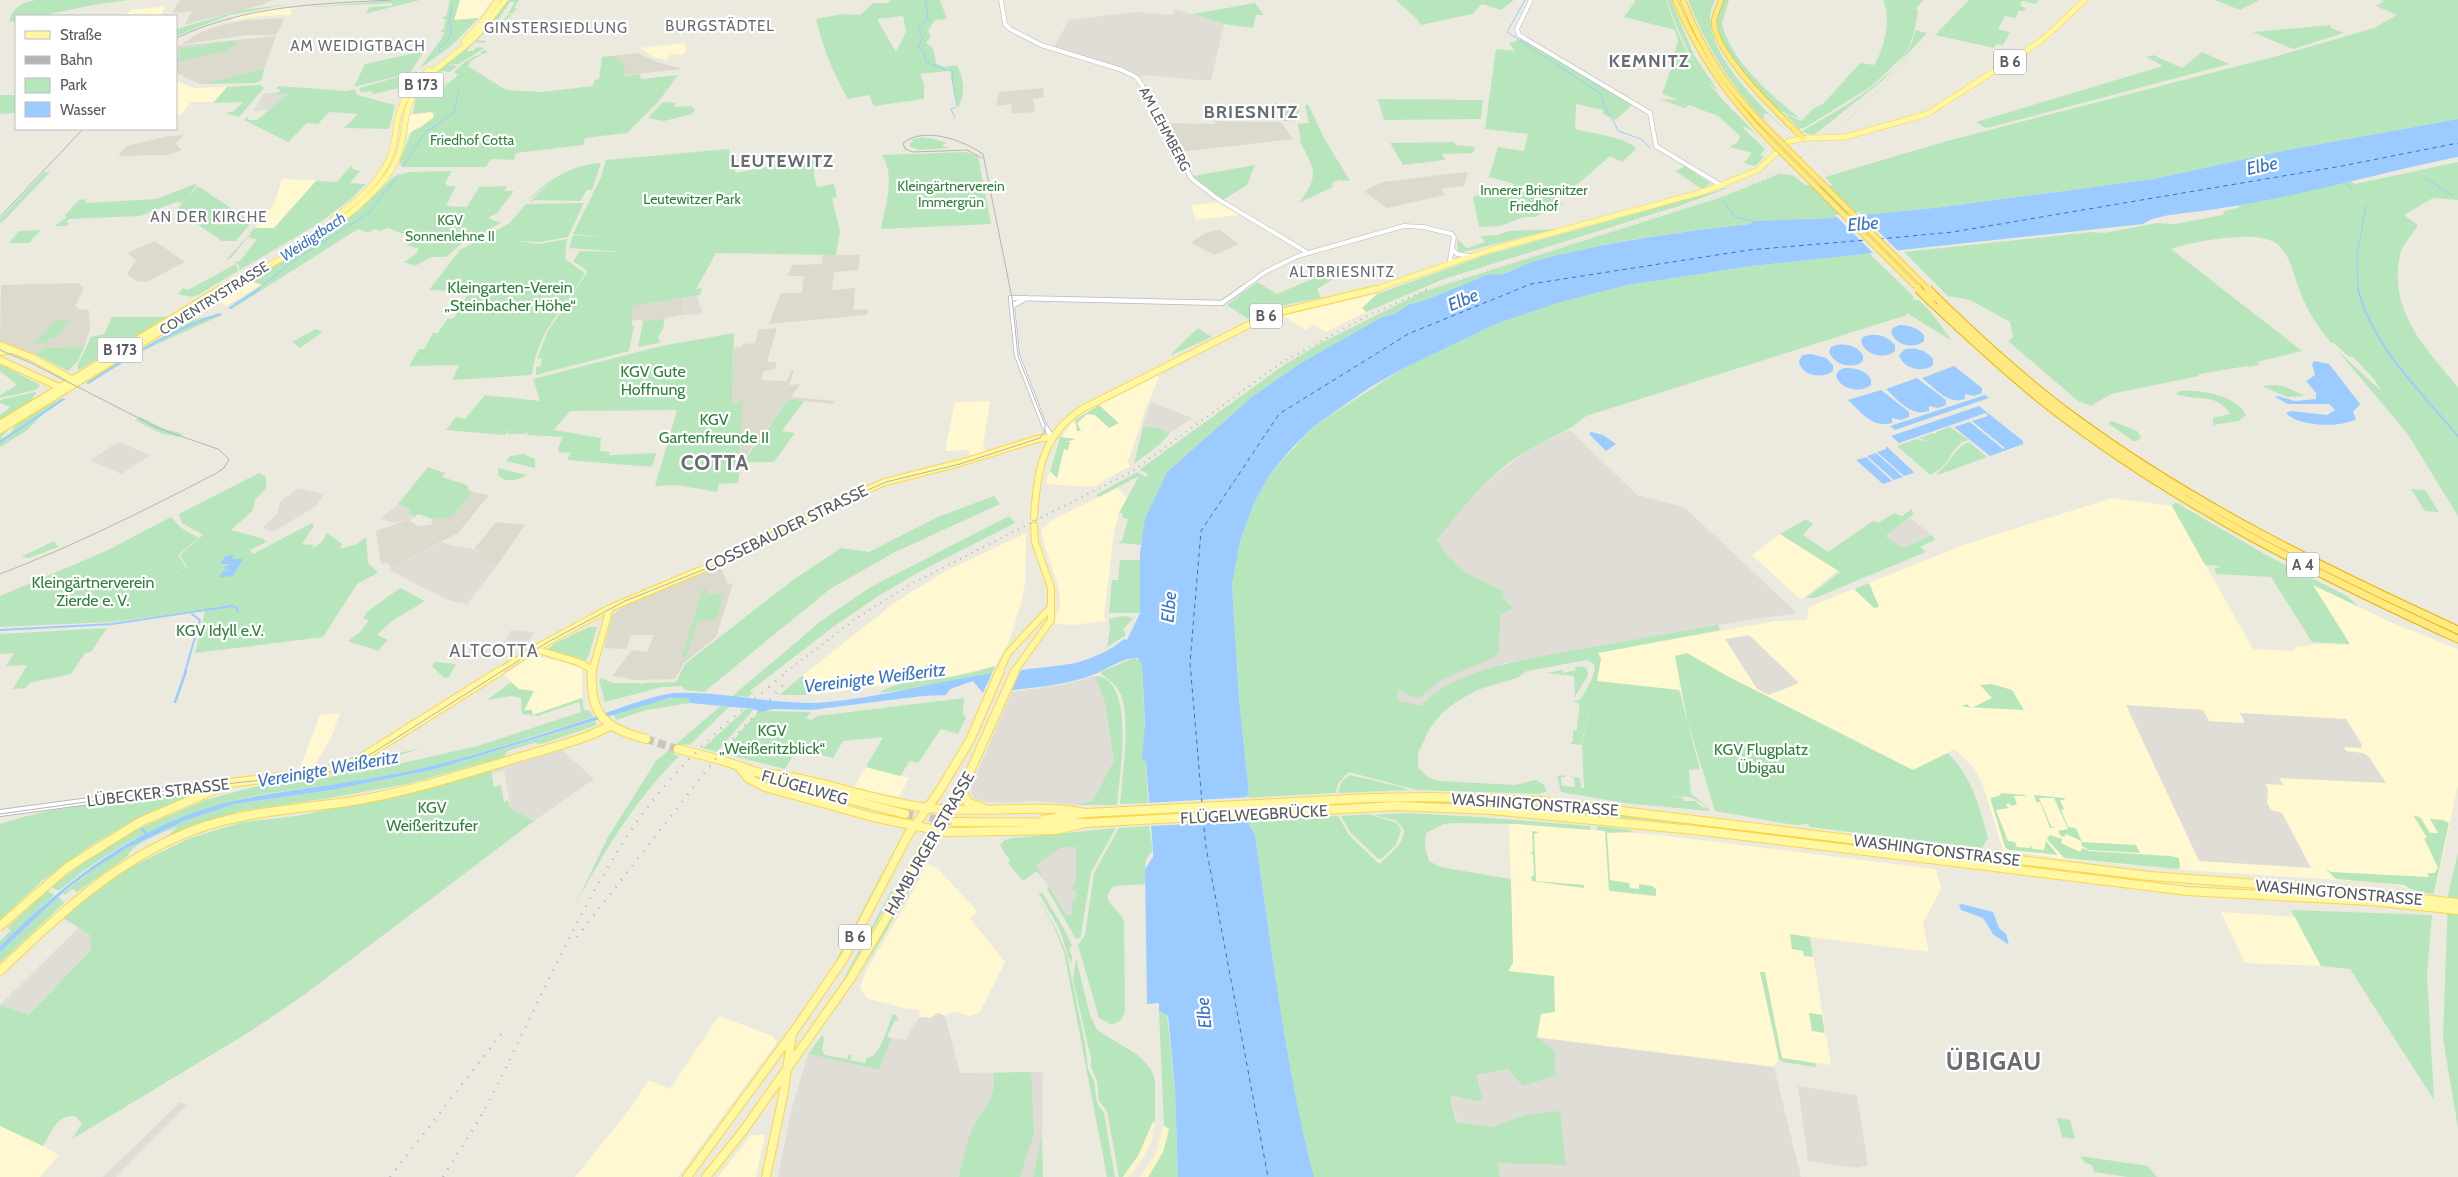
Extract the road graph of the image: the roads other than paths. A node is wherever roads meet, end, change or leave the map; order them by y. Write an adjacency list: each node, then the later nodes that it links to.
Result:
1 (498, 0): 23 (main road, COVENTRYSTRASSE / B 173)
2 (505, 0): 23 (main road, COVENTRYSTRASSE / B 173)
3 (1001, 0): 14 (street, AM LEHMBERG)
4 (1531, 0): 12 (street)
5 (1675, 0): 11 (highway, A 4)
6 (1683, 0): 11 (highway, A 4)
7 (1719, 0): 9 (highway); 10 (highway)
8 (2085, 0): 9 (main road, B 6, bridge)
9 (1803, 138): 10 (main road, B 6)
10 (1796, 139): 12 (main road, B 6)
11 (1775, 142): 33 (highway, A 4, bridge); 34 (highway, A 4, bridge)
12 (1722, 186): 15 (main road, B 6)
13 (1452, 250): 14 (street); 15 (street); 16 (street)
14 (1308, 253): 17 (street)
15 (1470, 256): 16 (main road, B 6)
16 (1452, 262): 28 (main road, B 6)
17 (1026, 298): 18 (street); 18 (street)
18 (1012, 306): 28 (street)
19 (0, 345): 20 (main road)
20 (13, 350): 21 (main road); 23 (main road)
21 (0, 352)
22 (0, 360): 24 (main road)
23 (75, 381): 24 (main road, COVENTRYSTRASSE / B 173); 25 (main road, COVENTRYSTRASSE / B 173)
24 (60, 387): 25 (main road); 26 (main road, COVENTRYSTRASSE / B 173)
25 (66, 389): 27 (main road, COVENTRYSTRASSE / B 173)
26 (0, 424)
27 (0, 430)
28 (1052, 437): 29 (main road); 32 (main road, COSSEBAUDER STRASSE)
29 (1034, 517)
30 (1034, 526): 31 (main road, HAMBURGER STRASSE / B 6)
31 (1051, 607): 43 (main road, HAMBURGER STRASSE / B 6); 46 (main road, HAMBURGER STRASSE / B 6)
32 (610, 608): 35 (main road); 36 (main road)
33 (2458, 630)
34 (2458, 639)
35 (535, 649): 36 (main road); 42 (main road, LÜBECKER STRASSE)
36 (591, 669): 37 (main road)
37 (608, 724): 38 (main road); 61 (main road)
38 (646, 739)
39 (678, 749): 40 (main road, FLÜGELWEG)
40 (739, 766): 41 (main road, FLÜGELWEG); 55 (main road)
41 (753, 772): 46 (main road); 51 (main road, FLÜGELWEG)
42 (234, 782): 49 (street, LÜBECKER STRASSE); 60 (main road)
43 (962, 788): 47 (main road, HAMBURGER STRASSE / B 6); 48 (main road)
44 (1416, 797): 50 (main road, FLÜGELWEGBRÜCKE); 58 (main road, WASHINGTONSTRASSE)
45 (1422, 806): 54 (main road, FLÜGELWEGBRÜCKE); 58 (main road, WASHINGTONSTRASSE)
46 (928, 808): 47 (main road); 55 (main road, HAMBURGER STRASSE / B 6)
47 (948, 811): 48 (main road); 56 (main road, HAMBURGER STRASSE / B 6)
48 (992, 811): 50 (main road)
49 (0, 813)
50 (1086, 813): 52 (main road)
51 (905, 814)
52 (1042, 820): 53 (main road); 54 (main road)
53 (955, 822)
54 (1086, 823): 56 (main road)
55 (915, 825): 56 (main road); 62 (main road, HAMBURGER STRASSE / B 6)
56 (935, 829): 63 (main road, HAMBURGER STRASSE / B 6)
57 (2458, 903): 58 (main road, WASHINGTONSTRASSE)
58 (2435, 904): 59 (main road, WASHINGTONSTRASSE)
59 (2458, 910)
60 (0, 926)
61 (0, 971)
62 (793, 1032): 63 (main road, HAMBURGER STRASSE / B 6); 64 (main road, HAMBURGER STRASSE)
63 (786, 1071): 65 (main road, HAMBURGER STRASSE); 66 (main road, B 6)
64 (686, 1177)
65 (706, 1177)
66 (766, 1177)

